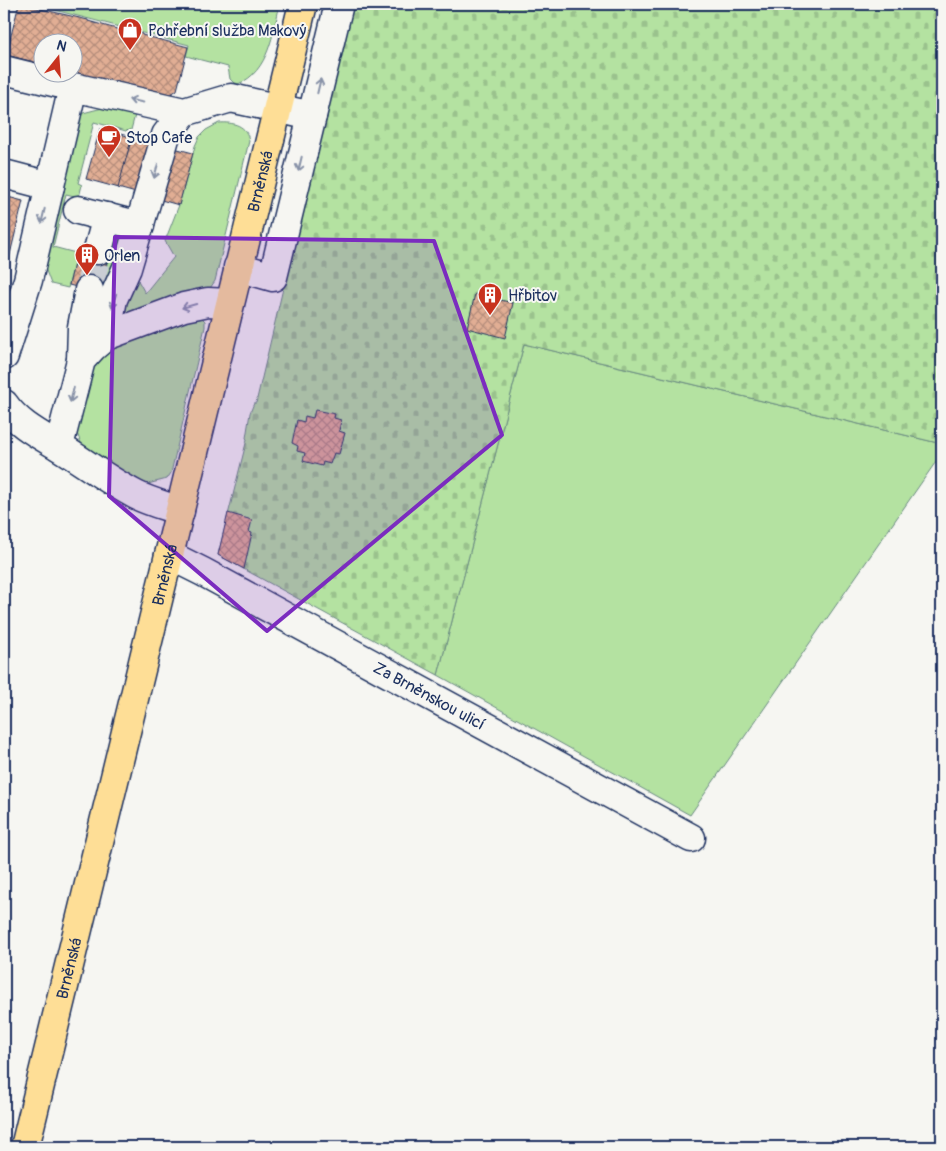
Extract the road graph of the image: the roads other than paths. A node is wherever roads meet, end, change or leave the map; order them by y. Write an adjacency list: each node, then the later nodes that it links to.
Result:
1 (303, 4): 5 (main road, Brněnská)
2 (339, 4): 7 (lane, one-way to 2)
3 (4, 70): 4 (lane)
4 (72, 88): 6 (lane, one-way to 4); 9 (lane)
5 (278, 108): 6 (lane); 7 (lane); 14 (main road, Brněnská)
6 (184, 112): 12 (lane, one-way to 12)
7 (312, 116): 14 (lane, one-way to 14)
8 (4, 174): 9 (lane)
9 (50, 186): 18 (lane, one-way to 18)
10 (78, 210): 11 (lane)
11 (107, 218): 12 (lane); 13 (lane)
12 (140, 226): 17 (lane, one-way to 17)
13 (98, 250)
14 (238, 267): 16 (main road, Brněnská)
15 (89, 290): 19 (lane)
16 (229, 303): 17 (lane, one-way to 17); 22 (main road, Brněnská)
17 (106, 336): 19 (lane)
18 (4, 356)
19 (81, 360): 21 (lane, one-way to 21)
20 (4, 404): 21 (lane)
21 (59, 446): 22 (lane)
22 (180, 511): 23 (main road, Brněnská)
23 (169, 555): 24 (lane, Za Brněnskou ulicí); 25 (main road, Brněnská)
24 (691, 838)
25 (25, 1147)

